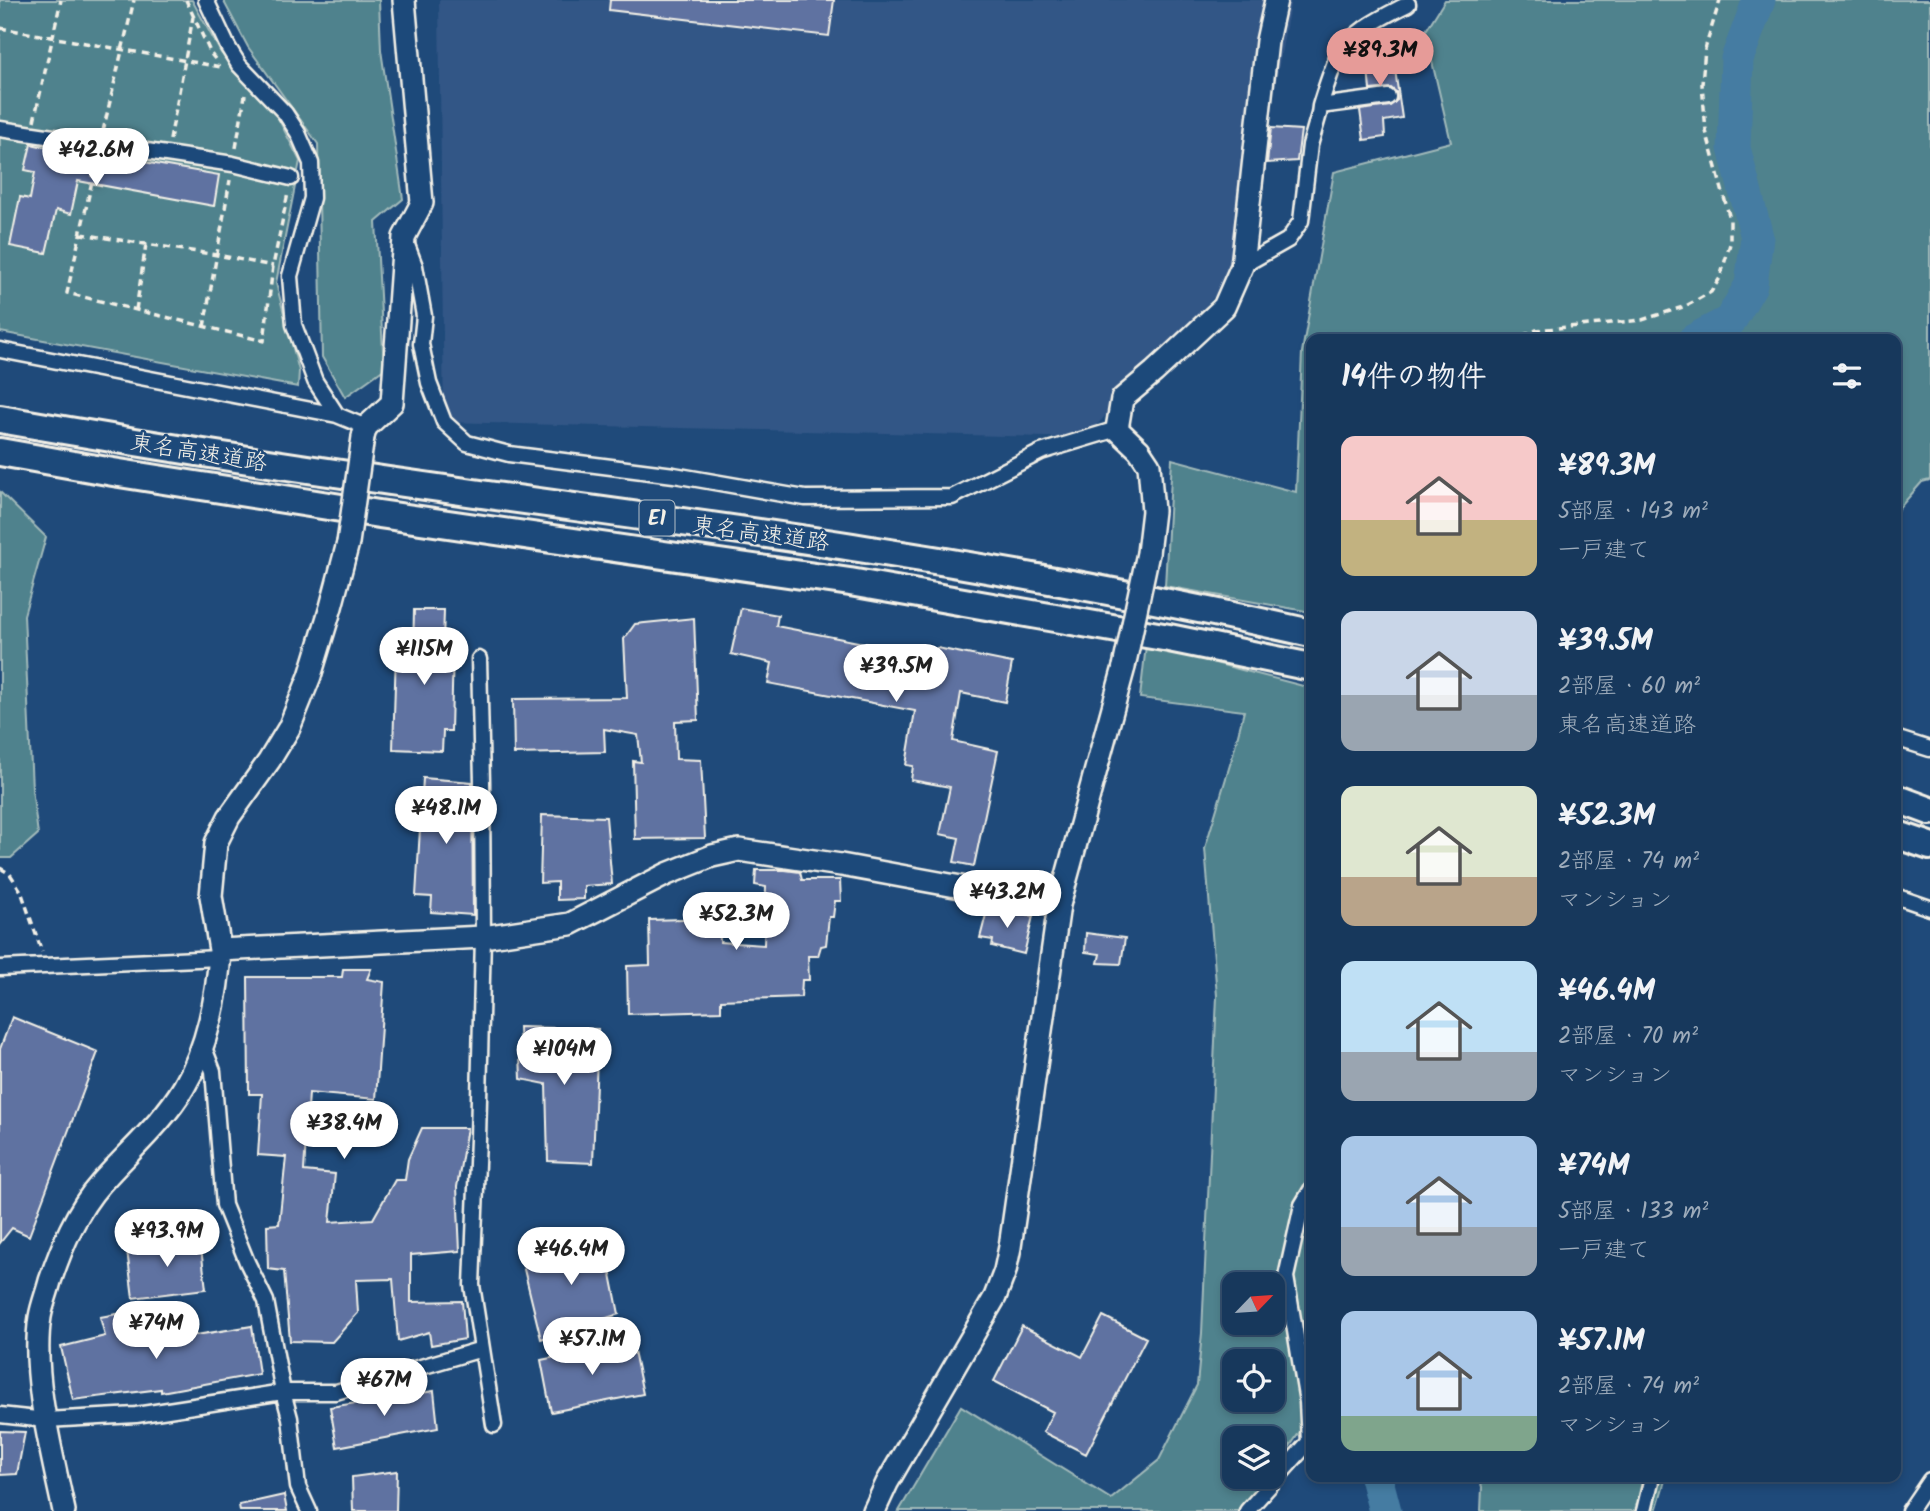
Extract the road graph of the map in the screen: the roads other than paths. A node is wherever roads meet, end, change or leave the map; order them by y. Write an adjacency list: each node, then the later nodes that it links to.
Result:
1 (206, 0): 12 (street)
2 (404, 0): 9 (street)
3 (1276, 0): 10 (street)
4 (1408, 4): 6 (street)
5 (1388, 97): 6 (street)
6 (1320, 106): 10 (street)
7 (0, 129): 8 (street)
8 (291, 178)
9 (404, 237): 14 (street); 15 (street)
10 (1242, 266): 14 (street)
11 (0, 350): 12 (street)
12 (337, 415): 15 (street)
13 (0, 419): 17 (highway, 東名高速道路 / E1)
14 (1117, 429): 27 (street, bridge)
15 (364, 432): 30 (street, bridge)
16 (0, 452): 19 (highway, 東名高速道路 / E1)
17 (1306, 631)
18 (479, 659): 29 (street)
19 (1306, 666)
20 (1901, 739): 21 (street)
21 (1930, 749)
22 (1901, 800): 23 (highway)
23 (1930, 811)
24 (1901, 836): 25 (highway)
25 (1930, 846)
26 (1901, 898): 28 (street)
27 (1059, 905): 29 (street); 45 (street)
28 (1930, 908)
29 (483, 937): 30 (street); 34 (street)
30 (220, 954): 31 (street); 32 (street)
31 (0, 968)
32 (203, 1045): 35 (street); 38 (street)
33 (1306, 1198): 36 (street)
34 (482, 1349): 35 (street); 39 (street)
35 (283, 1392): 38 (street); 44 (street)
36 (1306, 1396)
37 (0, 1415): 38 (street)
38 (46, 1420): 43 (street)
39 (494, 1425)
40 (1306, 1445): 46 (street)
41 (1930, 1480): 48 (street)
42 (1651, 1482): 47 (street)
43 (64, 1511)
44 (309, 1511)
45 (874, 1511)
46 (1247, 1511)
47 (1644, 1511)
48 (1909, 1511)

